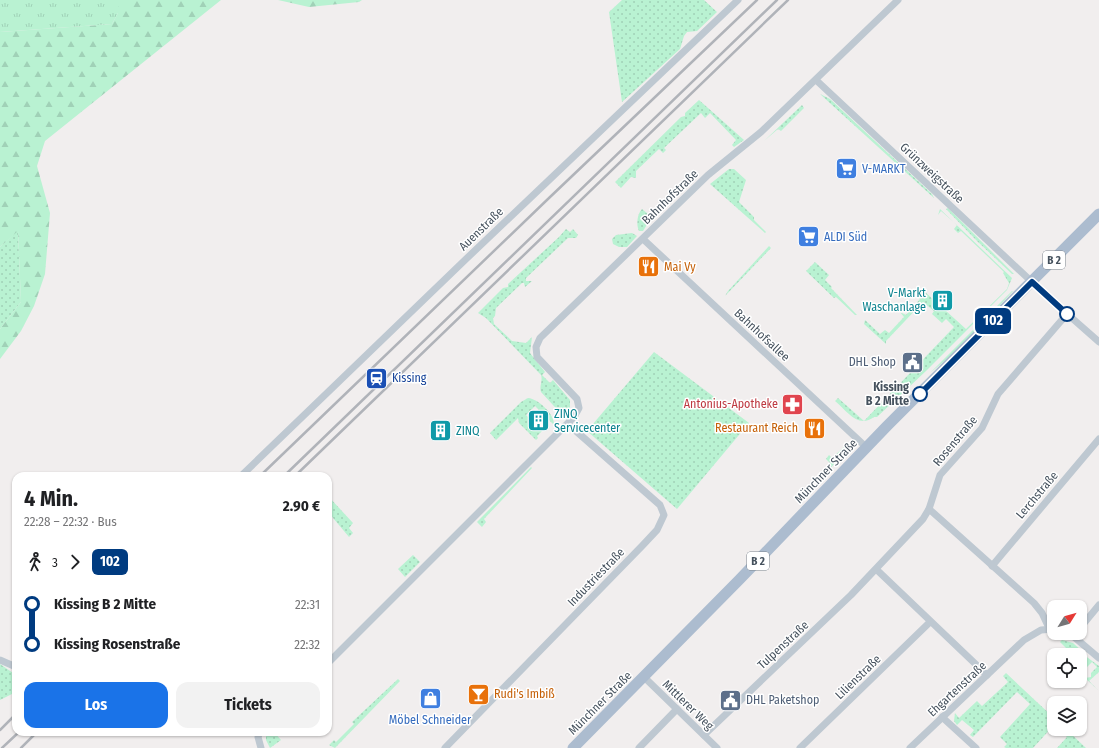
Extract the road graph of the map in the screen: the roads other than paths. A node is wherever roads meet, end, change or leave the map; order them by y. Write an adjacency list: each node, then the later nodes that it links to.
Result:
1 (738, 0): 12 (street, Auenstraße)
2 (898, 0): 3 (street, Bahnhofstraße)
3 (816, 80): 5 (street, Bahnhofstraße); 6 (street, Grünzweigstraße)
4 (1099, 214): 6 (main road, Münchner Straße / B 2)
5 (643, 238): 9 (street, Bahnhofstraße); 11 (street, Bahnhofsallee)
6 (1032, 282): 7 (street, Grünzweigstraße); 11 (main road, Münchner Straße / B 2)
7 (1067, 314): 8 (street, Grünzweigstraße); 13 (street, Rosenstraße)
8 (1099, 342)
9 (567, 424): 23 (street); 33 (street, Industriestraße)
10 (1099, 439): 14 (street, Lerchstraße)
11 (866, 447): 27 (main road, Münchner Straße / B 2)
12 (245, 472)
13 (928, 508): 14 (street); 15 (street, Tulpenstraße)
14 (992, 566): 18 (street)
15 (877, 570): 19 (street); 30 (street, Tulpenstraße)
16 (1099, 605): 17 (street)
17 (1087, 620)
18 (1047, 621)
19 (930, 622): 26 (street); 37 (street, Lilienstraße)
20 (1047, 630): 26 (street, Ehgartenstraße)
21 (1078, 640): 22 (street)
22 (1099, 658)
23 (332, 659)
24 (0, 660): 25 (street)
25 (12, 665)
26 (987, 676): 29 (street, Ehgartenstraße)
27 (644, 677): 28 (street, Mittlerer Weg); 34 (main road, Münchner Straße / B 2)
28 (676, 710): 30 (street, Mittlerer Weg); 35 (street)
29 (942, 718): 38 (street, Ehgartenstraße); 39 (street)
30 (704, 735): 36 (street, Mittlerer Weg)
31 (258, 736): 32 (street)
32 (261, 748)
33 (445, 748)
34 (573, 748)
35 (639, 748)
36 (717, 748)
37 (800, 748)
38 (910, 748)
39 (976, 748)

